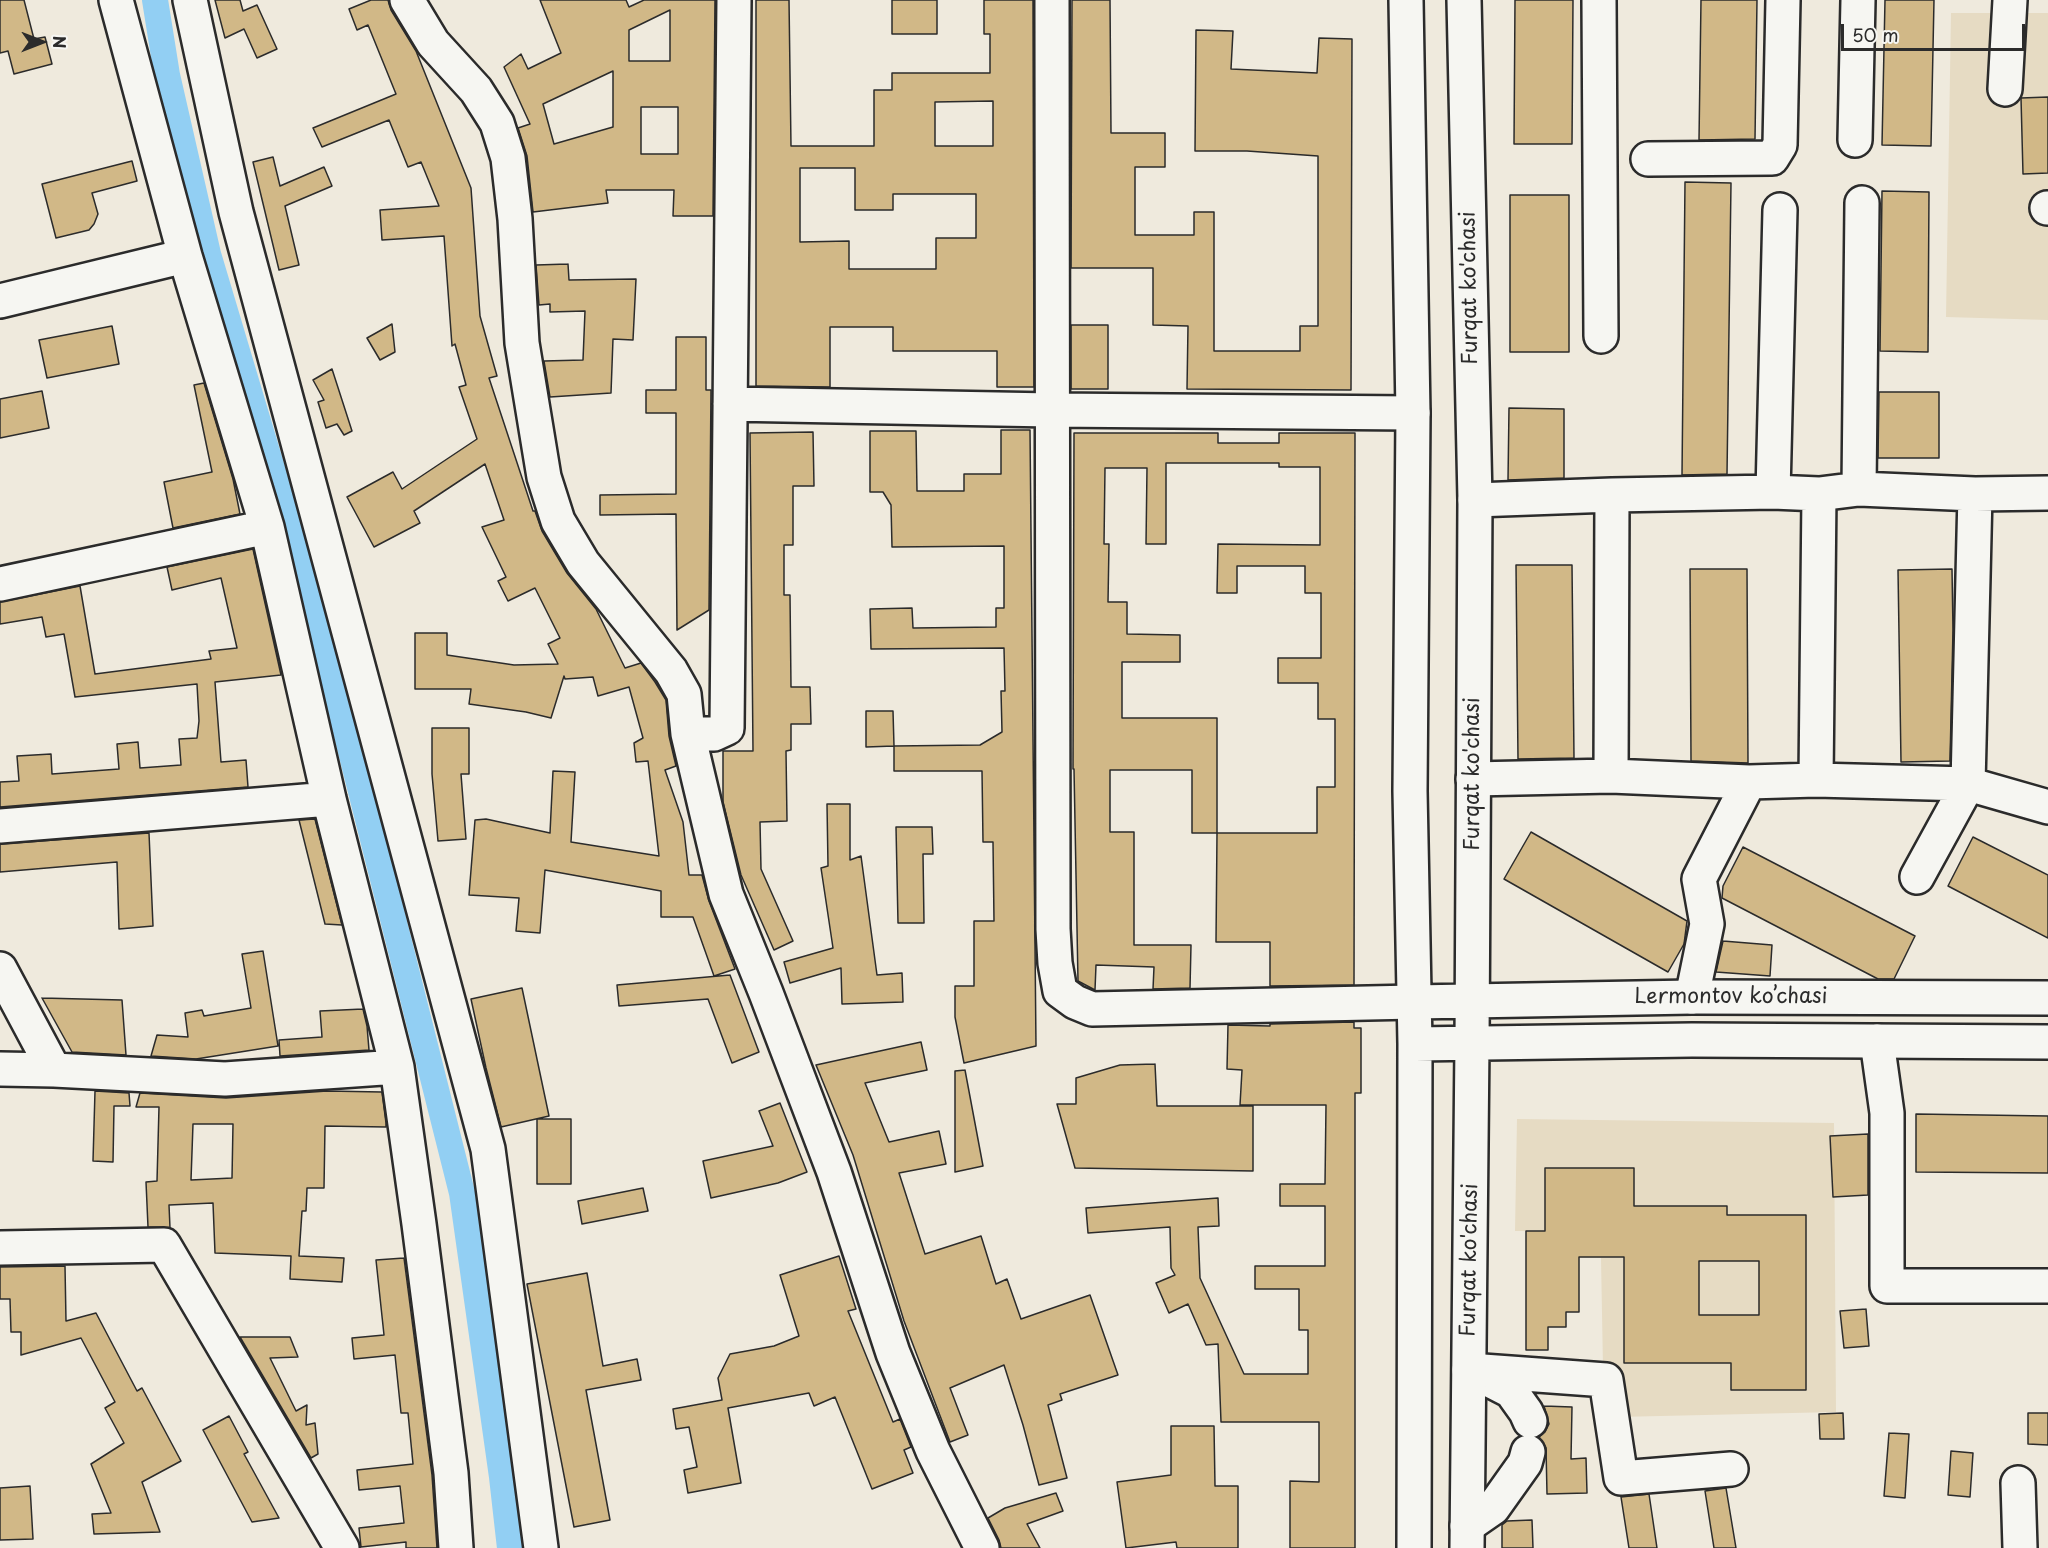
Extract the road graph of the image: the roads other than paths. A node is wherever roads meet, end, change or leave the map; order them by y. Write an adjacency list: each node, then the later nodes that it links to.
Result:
1 (116, 0): 17 (street)
2 (190, 0): 62 (street)
3 (407, 0): 32 (street)
4 (734, 0): 20 (street)
5 (1052, 0): 21 (street)
6 (1406, 0): 22 (street)
7 (1464, 0): 29 (street, Furqat ko'chasi)
8 (1599, 0): 19 (street)
9 (1783, 0): 14 (street)
10 (1858, 0): 13 (street)
11 (2010, 0): 12 (street)
12 (2005, 89)
13 (1855, 140)
14 (1648, 159)
15 (1862, 203): 23 (street)
16 (1780, 210): 24 (street)
17 (185, 256): 18 (street); 30 (street)
18 (0, 301)
19 (1601, 336)
20 (730, 404): 21 (street); 32 (street)
21 (1051, 410): 22 (street); 46 (street, Lermontov ko’chasi)
22 (1413, 412): 46 (street)
23 (1859, 489): 26 (street); 27 (street)
24 (1773, 492): 26 (street); 28 (street)
25 (2048, 493): 27 (street)
26 (1819, 494): 35 (street)
27 (1975, 494): 37 (street)
28 (1612, 495): 29 (street); 33 (street)
29 (1475, 500): 34 (street, Furqat ko'chasi)
30 (267, 527): 31 (street); 38 (street)
31 (0, 584)
32 (688, 734): 63 (street)
33 (1611, 776): 34 (street); 36 (street)
34 (1473, 779): 45 (street, Furqat ko'chasi)
35 (1816, 780): 36 (street); 37 (street)
36 (1749, 782): 43 (street)
37 (1968, 784): 39 (street); 41 (street)
38 (329, 798): 40 (street); 51 (street)
39 (2048, 807)
40 (0, 826)
41 (1917, 877)
42 (0, 969): 53 (street)
43 (1692, 996): 44 (street, Lermontov ko’chasi); 45 (street, Lermontov ko’chasi)
44 (2048, 998)
45 (1472, 1000): 46 (street, Lermontov ko’chasi); 49 (street, Furqat ko'chasi)
46 (1414, 1002): 50 (street)
47 (1877, 1041): 48 (street, Lermontov ko’chasi); 49 (street, Lermontov ko’chasi); 55 (street)
48 (2048, 1042)
49 (1472, 1043): 50 (street, Lermontov ko’chasi); 56 (street, Furqat ko'chasi)
50 (1415, 1044): 64 (street)
51 (397, 1066): 53 (street); 61 (street)
52 (0, 1069): 53 (street)
53 (54, 1070)
54 (0, 1248): 60 (street)
55 (2048, 1286)
56 (1469, 1370): 57 (street); 59 (street, Furqat ko'chasi); 59 (street)
57 (1731, 1469)
58 (2018, 1483): 65 (street)
59 (1467, 1537)
60 (332, 1547)
61 (456, 1548)
62 (541, 1548)
63 (982, 1548)
64 (1414, 1548)
65 (2020, 1548)

